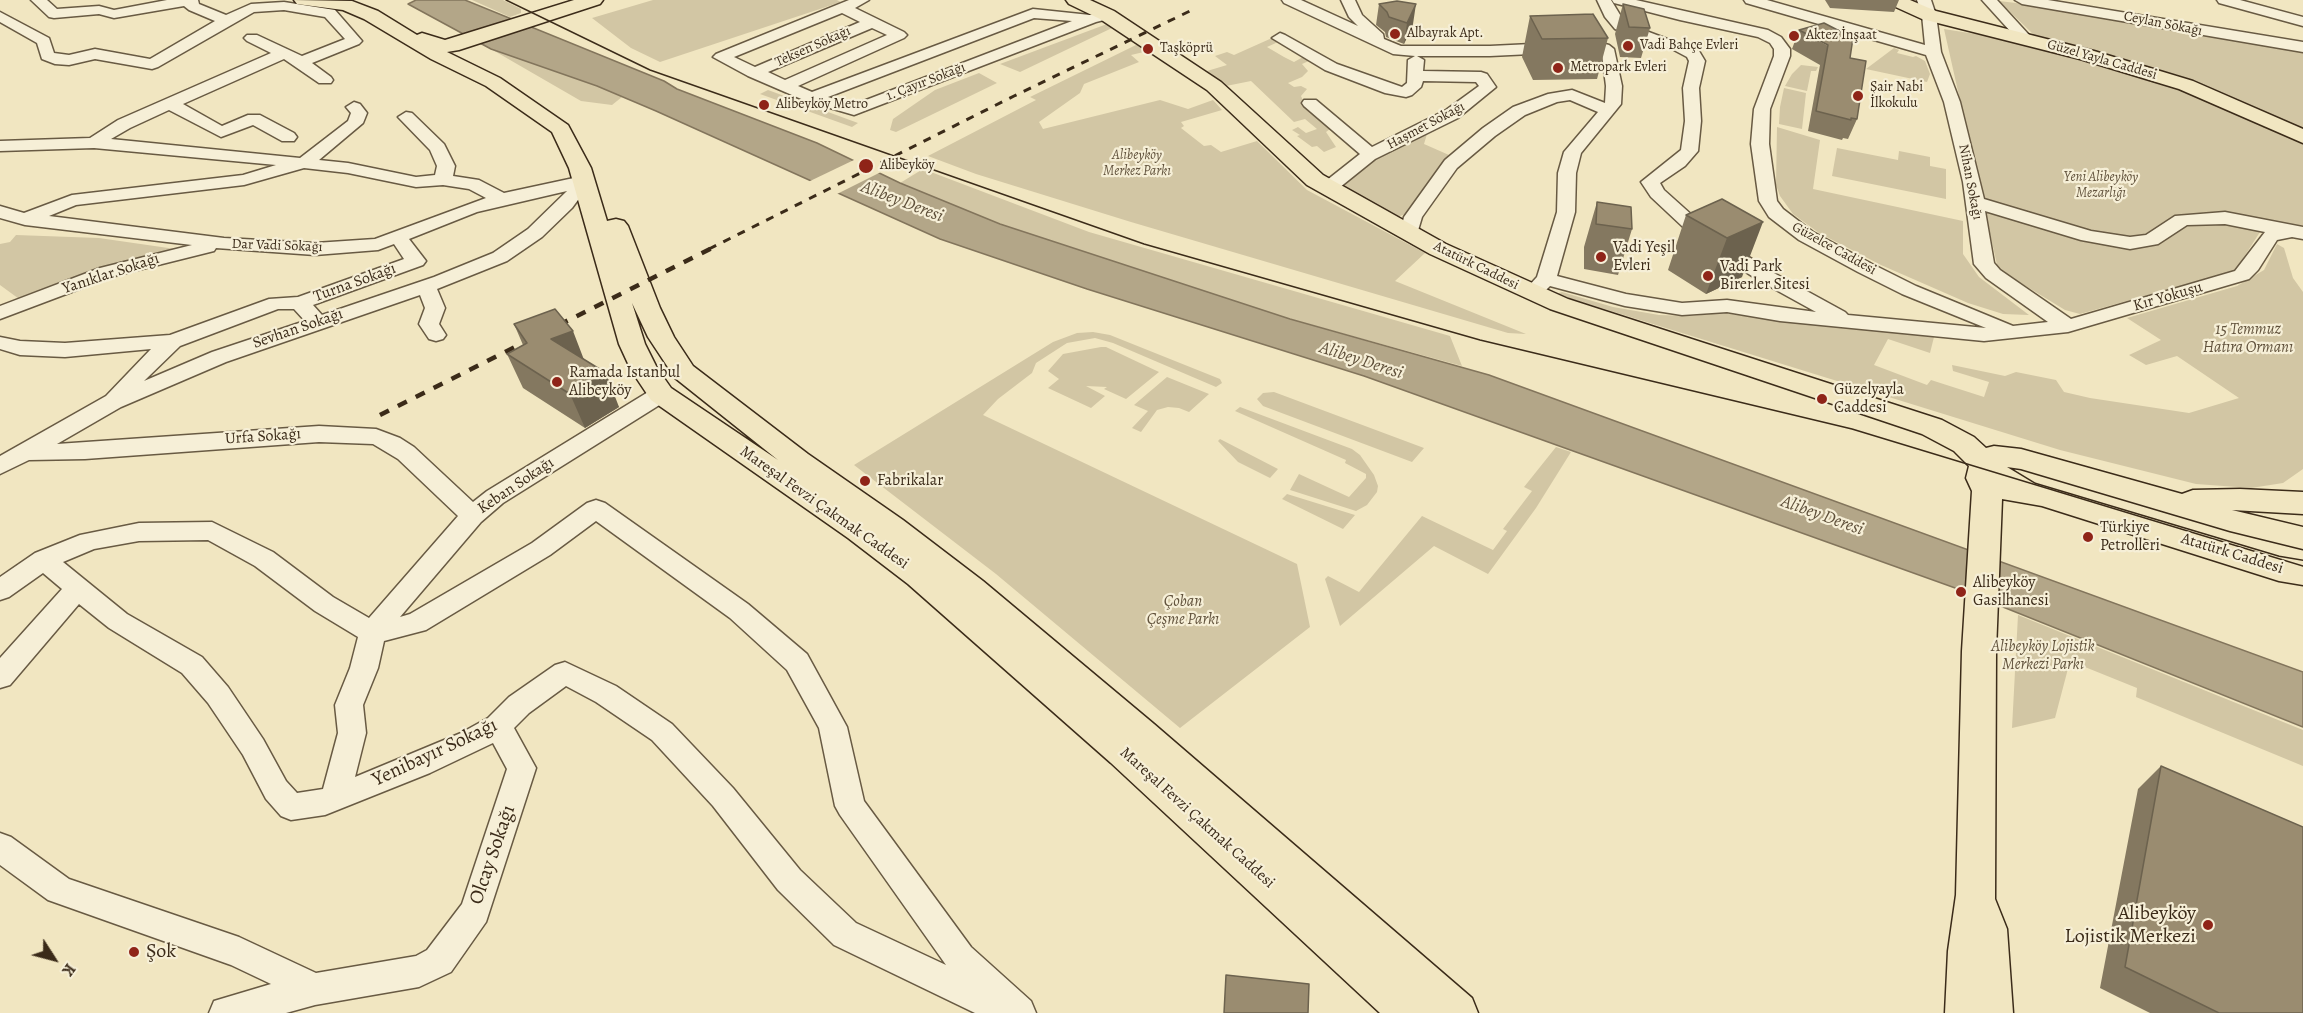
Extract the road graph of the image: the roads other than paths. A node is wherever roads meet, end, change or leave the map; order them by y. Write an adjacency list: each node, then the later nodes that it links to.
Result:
1 (37, 0): 17 (street); 19 (street)
2 (188, 0): 19 (street); 23 (street)
3 (303, 0): 27 (main road, Mareşal Fevzi Çakmak Caddesi)
4 (384, 0): 30 (main road, Mareşal Fevzi Çakmak Caddesi)
5 (594, 0): 30 (main road)
6 (862, 0): 20 (street, 1. Çayır Sokağı)
7 (1075, 0): 22 (main road, Atatürk Caddesi)
8 (1289, 0): 31 (street)
9 (1348, 0): 31 (street)
10 (1604, 0): 70 (street)
11 (1619, 0): 73 (street, Güzelce Caddesi)
12 (1751, 0): 34 (street)
13 (1895, 0): 18 (main road, Güzel Yayla Caddesi)
14 (1989, 0): 29 (street)
15 (2022, 0): 32 (street, Ceylan Sokağı)
16 (2224, 0): 25 (street)
17 (10, 6)
18 (1926, 7): 29 (main road, Güzel Yayla Caddesi); 34 (street, Nihan Sokağı)
19 (108, 8)
20 (843, 8): 24 (street); 37 (street, 1. Çayır Sokağı)
21 (0, 16): 23 (street)
22 (1099, 17): 41 (street); 41 (street, 1. Çayır Sokağı); 56 (main road, Atatürk Caddesi)
23 (226, 21): 36 (street)
24 (872, 22): 37 (street, Teksen Sokağı); 40 (street)
25 (2303, 22)
26 (252, 38): 35 (street)
27 (409, 38): 30 (main road); 55 (main road, Mareşal Fevzi Çakmak Caddesi)
28 (1280, 38): 38 (street)
29 (2025, 39): 48 (main road, Güzel Yayla Caddesi)
30 (461, 43): 77 (main road, Mareşal Fevzi Çakmak Caddesi)
31 (1386, 45): 33 (street)
32 (2303, 47)
33 (1416, 52): 38 (street); 45 (street)
34 (1933, 52): 58 (street, Nihan Sokağı)
35 (283, 54): 36 (street); 43 (street)
36 (301, 62): 39 (street)
37 (754, 73): 40 (street, 1. Çayır Sokağı)
38 (1416, 76): 52 (street, Haşmet Sokağı)
39 (325, 80)
40 (785, 86): 41 (street, 1. Çayır Sokağı)
41 (813, 98)
42 (1310, 103): 52 (street)
43 (170, 104): 47 (street); 49 (street)
44 (354, 107): 53 (street)
45 (1608, 110): 63 (street); 67 (street)
46 (406, 117): 54 (street)
47 (288, 137)
48 (2303, 137)
49 (94, 143): 50 (street); 53 (street)
50 (9, 146): 51 (street)
51 (0, 152)
52 (1372, 154): 56 (street, Haşmet Sokağı)
53 (304, 163): 54 (street); 60 (street)
54 (443, 180): 57 (street)
55 (583, 181): 57 (street, Dar Vadi Sokağı); 66 (street, Sevhan Sokağı); 78 (main road, Mareşal Fevzi Çakmak Caddesi)
56 (1328, 188): 63 (main road, Atatürk Caddesi)
57 (502, 199): 64 (street, Dar Vadi Sokağı)
58 (1975, 202): 62 (street); 72 (street, Nihan Sokağı)
59 (0, 212): 60 (street, Dar Vadi Sokağı)
60 (25, 219): 61 (street); 65 (street, Dar Vadi Sokağı)
61 (0, 227)
62 (2298, 232): 72 (street, Kır Yokuşu)
63 (1409, 233): 67 (main road, Atatürk Caddesi)
64 (398, 237): 65 (street, Dar Vadi Sokağı); 68 (street, Turna Sokağı)
65 (224, 244): 69 (street, Yanıklar Sokağı)
66 (426, 285): 71 (street, Sevhan Sokağı); 74 (street)
67 (1539, 286): 70 (street, Kır Yokuşu); 80 (main road, Atatürk Caddesi)
68 (300, 303): 71 (street); 75 (street)
69 (0, 313)
70 (1845, 320): 73 (street, Kır Yokuşu)
71 (317, 322): 79 (street, Sevhan Sokağı)
72 (2068, 326): 73 (street, Kır Yokuşu)
73 (2013, 333)
74 (436, 335)
75 (173, 341): 76 (street); 79 (street)
76 (0, 342)
77 (701, 388): 78 (main road); 105 (main road, Mareşal Fevzi Çakmak Caddesi)
78 (661, 394): 87 (street, Keban Sokağı); 104 (main road, Mareşal Fevzi Çakmak Caddesi)
79 (113, 402): 81 (street, Sevhan Sokağı)
80 (1932, 427): 83 (main road, Atatürk Caddesi); 84 (main road, Atatürk Caddesi)
81 (25, 452): 82 (street, Sevhan Sokağı); 87 (street, Urfa Sokağı)
82 (0, 466)
83 (2048, 466): 84 (main road, Atatürk Caddesi); 85 (main road, Atatürk Caddesi)
84 (1985, 477): 89 (main road, Atatürk Caddesi); 99 (main road)
85 (2178, 503): 86 (main road); 88 (main road, Atatürk Caddesi)
86 (2303, 505): 88 (main road)
87 (472, 516): 94 (street, Keban Sokağı)
88 (2290, 535): 89 (main road)
89 (2213, 549): 91 (main road, Atatürk Caddesi)
90 (44, 560): 92 (street, Yenibayır Sokağı); 93 (street); 94 (street)
91 (2303, 573)
92 (77, 589): 95 (street); 97 (street, Yenibayır Sokağı)
93 (0, 590)
94 (372, 633): 97 (street); 103 (street)
95 (0, 677)
96 (498, 726): 97 (street, Yenibayır Sokağı); 100 (street, Olcay Sokağı); 102 (street, Yenibayır Sokağı)
97 (335, 798)
98 (0, 847): 100 (street)
99 (1976, 895): 106 (main road); 107 (main road)
100 (315, 989): 101 (street, Olcay Sokağı)
101 (226, 1013)
102 (1013, 1013)
103 (1019, 1013)
104 (1411, 1013)
105 (1457, 1013)
106 (1966, 1013)
107 (1992, 1013)

